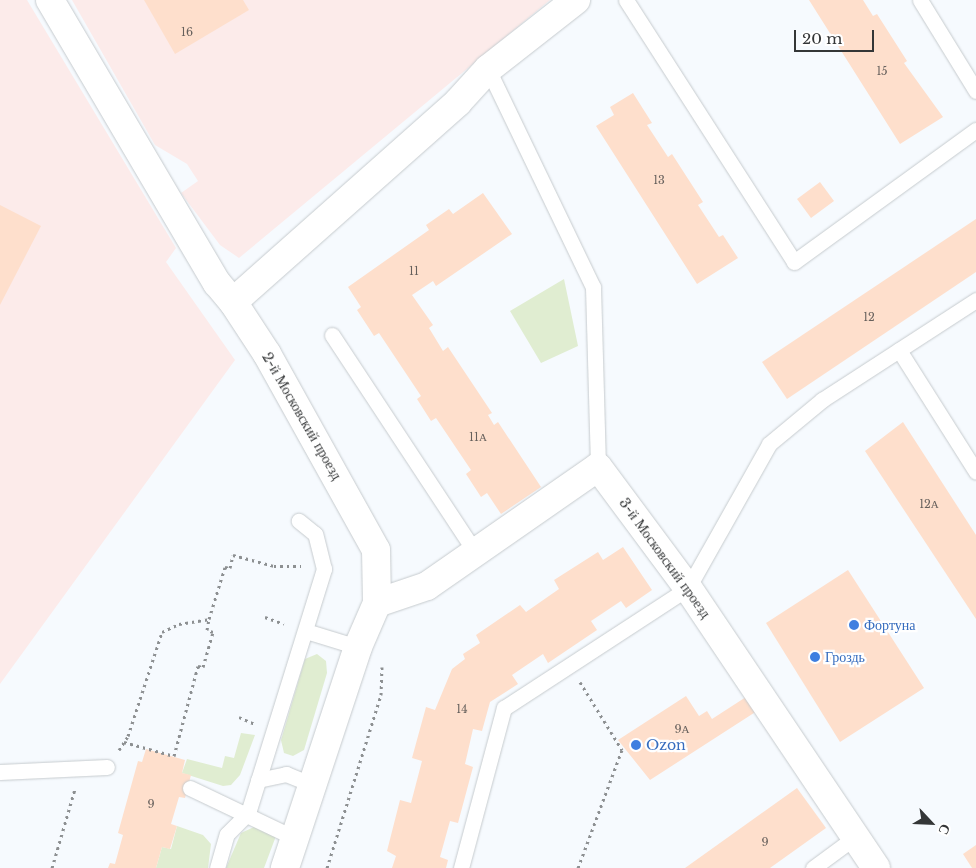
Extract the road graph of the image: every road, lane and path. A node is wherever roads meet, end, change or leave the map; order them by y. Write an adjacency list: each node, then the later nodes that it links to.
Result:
1 (50, 0): 9 (street, 2-й Московский проезд)
2 (576, 0): 5 (street)
3 (626, 0): 7 (lane)
4 (920, 0): 6 (lane)
5 (488, 69): 9 (street); 12 (lane)
6 (976, 91)
7 (976, 130)
8 (976, 300): 11 (lane)
9 (233, 302): 18 (street, 2-й Московский проезд)
10 (332, 335): 15 (lane)
11 (899, 350): 13 (lane); 17 (lane)
12 (598, 467): 15 (street); 17 (street, 3-й Московский проезд)
13 (976, 472)
14 (299, 521): 16 (lane)
15 (476, 553): 18 (street)
16 (324, 569): 19 (path); 20 (lane)
17 (688, 588): 23 (lane); 32 (street, 3-й Московский проезд)
18 (377, 604): 21 (street, 2-й Московский проезд)
19 (209, 619): 24 (path); 24 (path)
20 (306, 632): 21 (lane); 28 (lane)
21 (358, 647): 29 (street, 2-й Московский проезд)
22 (382, 662): 37 (path)
23 (569, 665): 38 (lane); 39 (path)
24 (124, 742): 25 (path)
25 (107, 767): 26 (lane)
26 (81, 768): 27 (lane); 34 (path)
27 (0, 772)
28 (258, 780): 29 (lane); 31 (lane)
29 (313, 785): 33 (street, 2-й Московский проезд)
30 (190, 788): 31 (lane)
31 (248, 813): 33 (lane); 35 (lane)
32 (856, 837): 40 (lane); 41 (street, 3-й Московский проезд)
33 (295, 838): 36 (street, 2-й Московский проезд)
34 (52, 868)
35 (217, 868)
36 (285, 868)
37 (327, 868)
38 (461, 868)
39 (578, 868)
40 (813, 868)
41 (876, 868)

